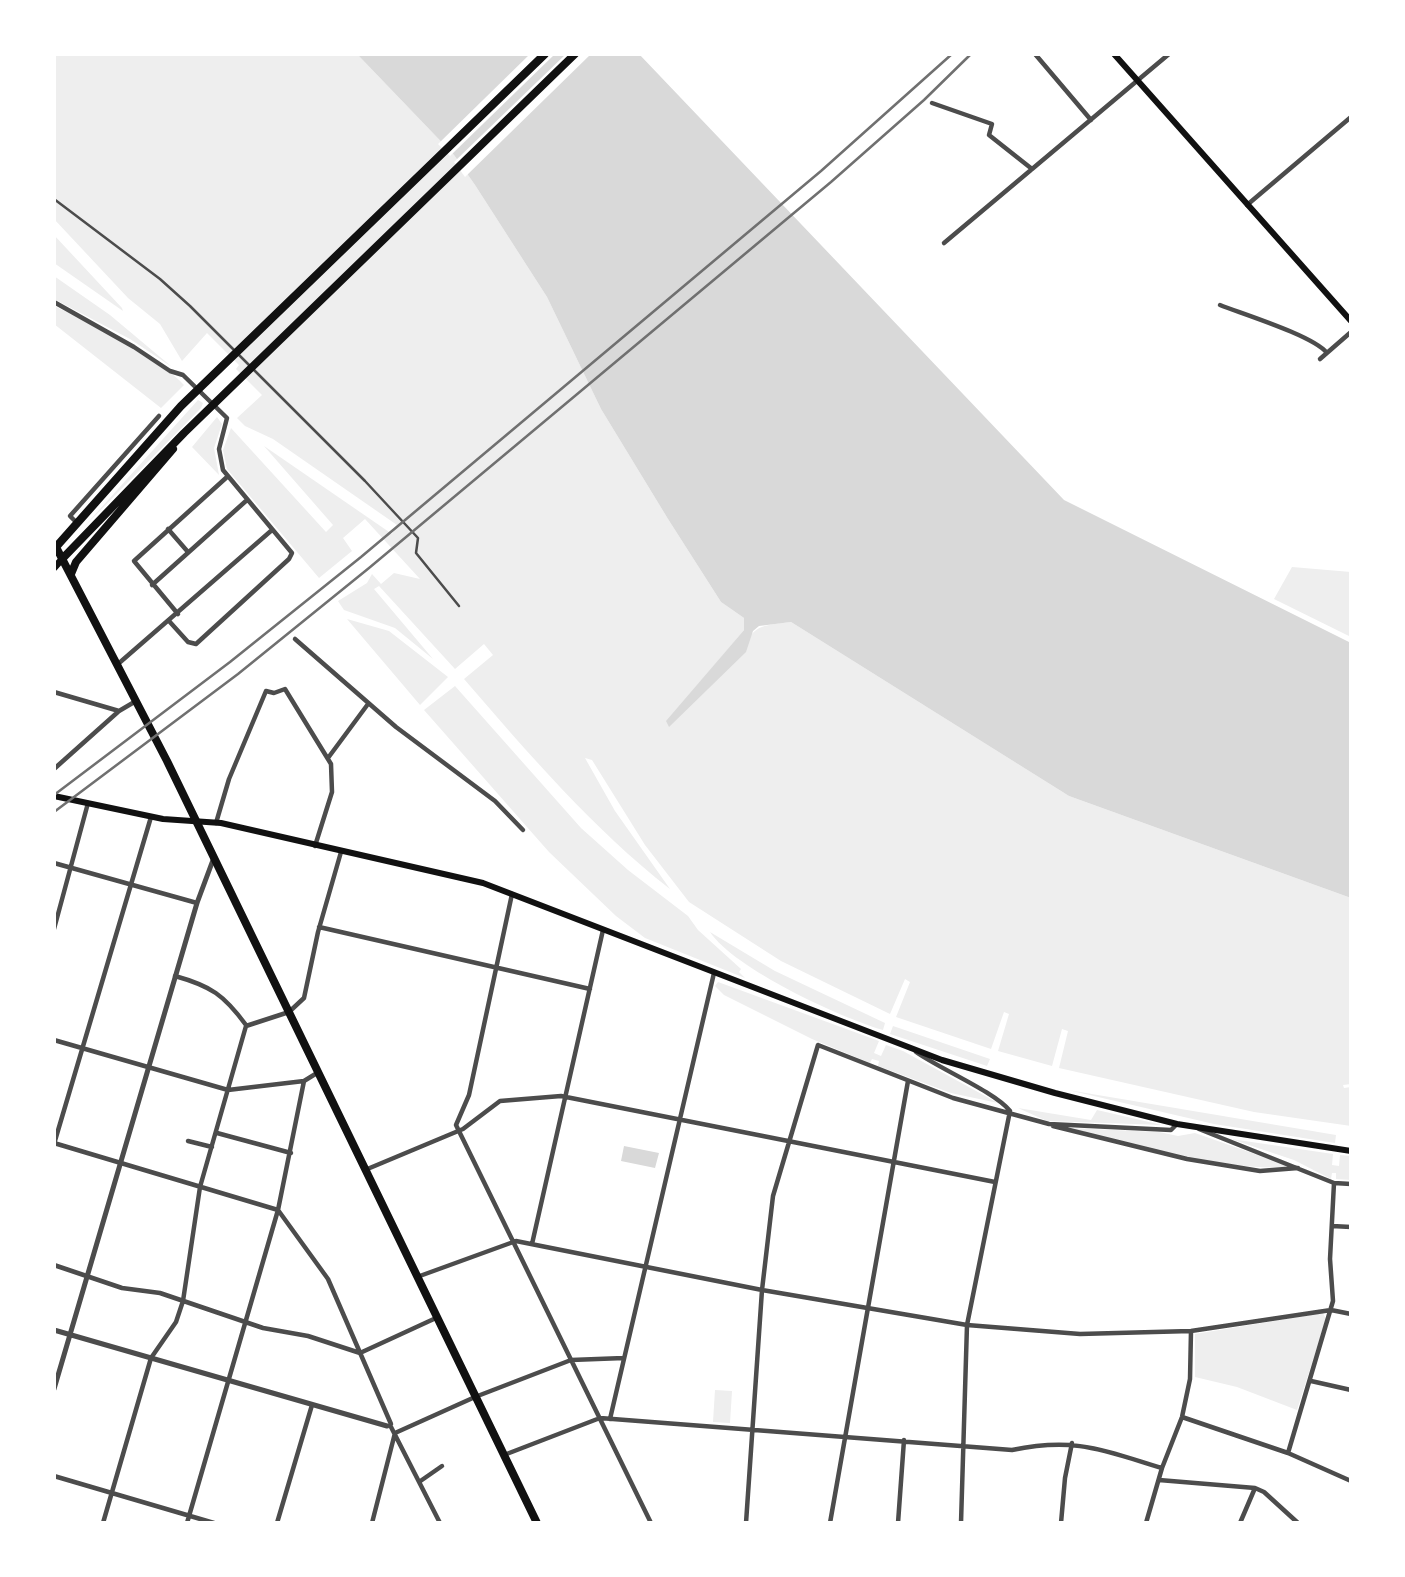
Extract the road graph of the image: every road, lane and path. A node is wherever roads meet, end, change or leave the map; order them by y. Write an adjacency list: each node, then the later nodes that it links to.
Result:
1 (545, 54): 20 (highway)
2 (575, 54): 21 (highway)
3 (1035, 54): 9 (street)
4 (1114, 54): 6 (main road)
5 (1169, 54): 6 (street)
6 (1138, 80): 9 (street); 12 (main road)
7 (932, 103): 10 (street)
8 (1351, 117): 12 (street)
9 (1091, 120): 10 (street)
10 (1032, 169): 13 (street)
11 (54, 199): 35 (lane)
12 (1247, 205): 16 (main road)
13 (944, 243)
14 (54, 302): 20 (street)
15 (1220, 304): 18 (street)
16 (1351, 321)
17 (1351, 332): 18 (street)
18 (1326, 353): 19 (street)
19 (1320, 359)
20 (198, 389): 21 (street); 26 (highway)
21 (213, 405): 23 (highway); 24 (street)
22 (159, 416): 26 (street)
23 (184, 433): 31 (highway); 33 (highway)
24 (227, 477): 25 (street); 27 (street)
25 (247, 500): 28 (street); 30 (street)
26 (77, 523): 29 (highway)
27 (167, 529): 30 (street); 34 (street)
28 (272, 530): 36 (street); 37 (street)
29 (55, 547): 31 (highway)
30 (188, 552): 34 (street)
31 (64, 558): 32 (main road); 33 (highway)
32 (54, 568)
33 (71, 574): 39 (highway)
34 (152, 584): 36 (street)
35 (459, 606)
36 (178, 614): 37 (street)
37 (169, 621): 39 (street)
38 (295, 639): 42 (street)
39 (118, 664): 41 (highway)
40 (54, 692): 43 (street)
41 (136, 701): 43 (street); 49 (highway)
42 (368, 704): 44 (street); 51 (street)
43 (119, 711): 45 (street)
44 (328, 758): 50 (street); 52 (street)
45 (54, 769)
46 (54, 796): 47 (main road)
47 (88, 803): 48 (main road); 56 (street)
48 (151, 817): 49 (main road); 57 (street)
49 (196, 822): 50 (main road); 54 (highway)
50 (216, 823): 52 (main road)
51 (523, 830)
52 (315, 846): 53 (main road)
53 (341, 852): 58 (main road); 60 (street)
54 (213, 860): 59 (street); 67 (highway)
55 (54, 863): 56 (street)
56 (72, 869): 57 (street); 61 (street)
57 (131, 885): 59 (street); 70 (street)
58 (512, 894): 62 (main road); 63 (street)
59 (197, 904): 65 (street)
60 (319, 927): 63 (street); 67 (street)
61 (54, 929)
62 (603, 930): 64 (main road); 66 (street)
63 (497, 968): 66 (street); 83 (street)
64 (714, 973): 71 (main road); 79 (street)
65 (175, 976): 68 (street); 72 (street)
66 (590, 989): 77 (street)
67 (289, 1012): 68 (street); 73 (highway)
68 (246, 1026): 76 (street)
69 (54, 1040): 70 (street)
70 (81, 1048): 72 (street); 87 (street)
71 (913, 1049): 78 (street); 81 (main road)
72 (148, 1067): 76 (street); 91 (street)
73 (317, 1073): 74 (street); 94 (highway)
74 (304, 1081): 76 (street); 90 (street)
75 (908, 1081): 78 (street); 86 (street); 92 (street)
76 (228, 1090): 84 (street)
77 (568, 1096): 79 (street); 83 (street); 103 (street)
78 (1010, 1111): 80 (street); 95 (street)
79 (679, 1119): 86 (street); 105 (street)
80 (1049, 1124): 81 (street); 93 (street)
81 (1177, 1124): 82 (main road)
82 (1195, 1127): 89 (main road); 93 (street)
83 (458, 1131): 94 (street); 102 (street)
84 (217, 1133): 88 (street); 90 (street)
85 (188, 1141): 88 (street)
86 (788, 1141): 92 (street); 108 (street)
87 (54, 1143): 91 (street)
88 (212, 1147): 98 (street)
89 (1351, 1151)
90 (291, 1153): 99 (street)
91 (121, 1161): 98 (street); 106 (street)
92 (892, 1161): 95 (street); 110 (street)
93 (1299, 1168): 96 (street)
94 (364, 1171): 107 (highway)
95 (995, 1182): 115 (street)
96 (1334, 1183): 97 (street); 100 (street)
97 (1351, 1184)
98 (200, 1187): 99 (street); 109 (street)
99 (278, 1210): 114 (street); 119 (street)
100 (1332, 1226): 101 (street); 111 (street)
101 (1351, 1227)
102 (512, 1241): 103 (street); 107 (street); 122 (street)
103 (533, 1244): 105 (street)
104 (54, 1265): 106 (street)
105 (645, 1267): 108 (street); 121 (street)
106 (87, 1276): 109 (street); 118 (street)
107 (416, 1277): 113 (highway)
108 (762, 1290): 110 (street); 133 (street)
109 (183, 1301): 114 (street); 120 (street)
110 (867, 1309): 115 (street); 135 (street)
111 (1331, 1310): 112 (street); 117 (street); 124 (street)
112 (1351, 1314)
113 (436, 1318): 119 (street); 127 (highway)
114 (245, 1322): 119 (street); 123 (street)
115 (967, 1325): 117 (street); 138 (street)
116 (54, 1329): 118 (street)
117 (1191, 1331): 129 (street)
118 (70, 1334): 120 (street); 125 (street)
119 (360, 1353): 132 (street)
120 (150, 1358): 123 (street); 148 (street)
121 (624, 1358): 122 (street); 131 (street)
122 (571, 1360): 127 (street); 130 (street)
123 (228, 1381): 128 (street); 149 (street)
124 (1311, 1381): 126 (street); 139 (street)
125 (54, 1390)
126 (1351, 1391)
127 (475, 1397): 134 (street); 140 (highway)
128 (312, 1405): 132 (street); 154 (street)
129 (1182, 1417): 139 (street); 142 (street)
130 (600, 1418): 131 (street); 140 (street); 157 (street)
131 (610, 1419): 133 (street)
132 (389, 1425): 134 (street)
133 (753, 1429): 135 (street); 158 (street)
134 (396, 1435): 146 (street); 155 (street)
135 (845, 1436): 136 (street); 159 (street)
136 (904, 1440): 138 (street); 160 (street)
137 (1072, 1443): 138 (street); 142 (street); 162 (street)
138 (962, 1444): 161 (street)
139 (1288, 1453): 145 (street)
140 (503, 1455): 150 (highway)
141 (442, 1466): 146 (street)
142 (1162, 1468): 144 (street)
143 (54, 1476): 148 (street)
144 (1159, 1480): 147 (street); 163 (street)
145 (1351, 1481)
146 (419, 1482): 156 (street)
147 (1255, 1488): 164 (street); 165 (street)
148 (111, 1493): 149 (street); 151 (street)
149 (189, 1516): 152 (street); 153 (street)
150 (534, 1522)
151 (103, 1523)
152 (187, 1523)
153 (214, 1523)
154 (277, 1523)
155 (372, 1523)
156 (440, 1523)
157 (652, 1523)
158 (746, 1523)
159 (830, 1523)
160 (898, 1523)
161 (961, 1523)
162 (1062, 1523)
163 (1146, 1523)
164 (1240, 1523)
165 (1298, 1523)

